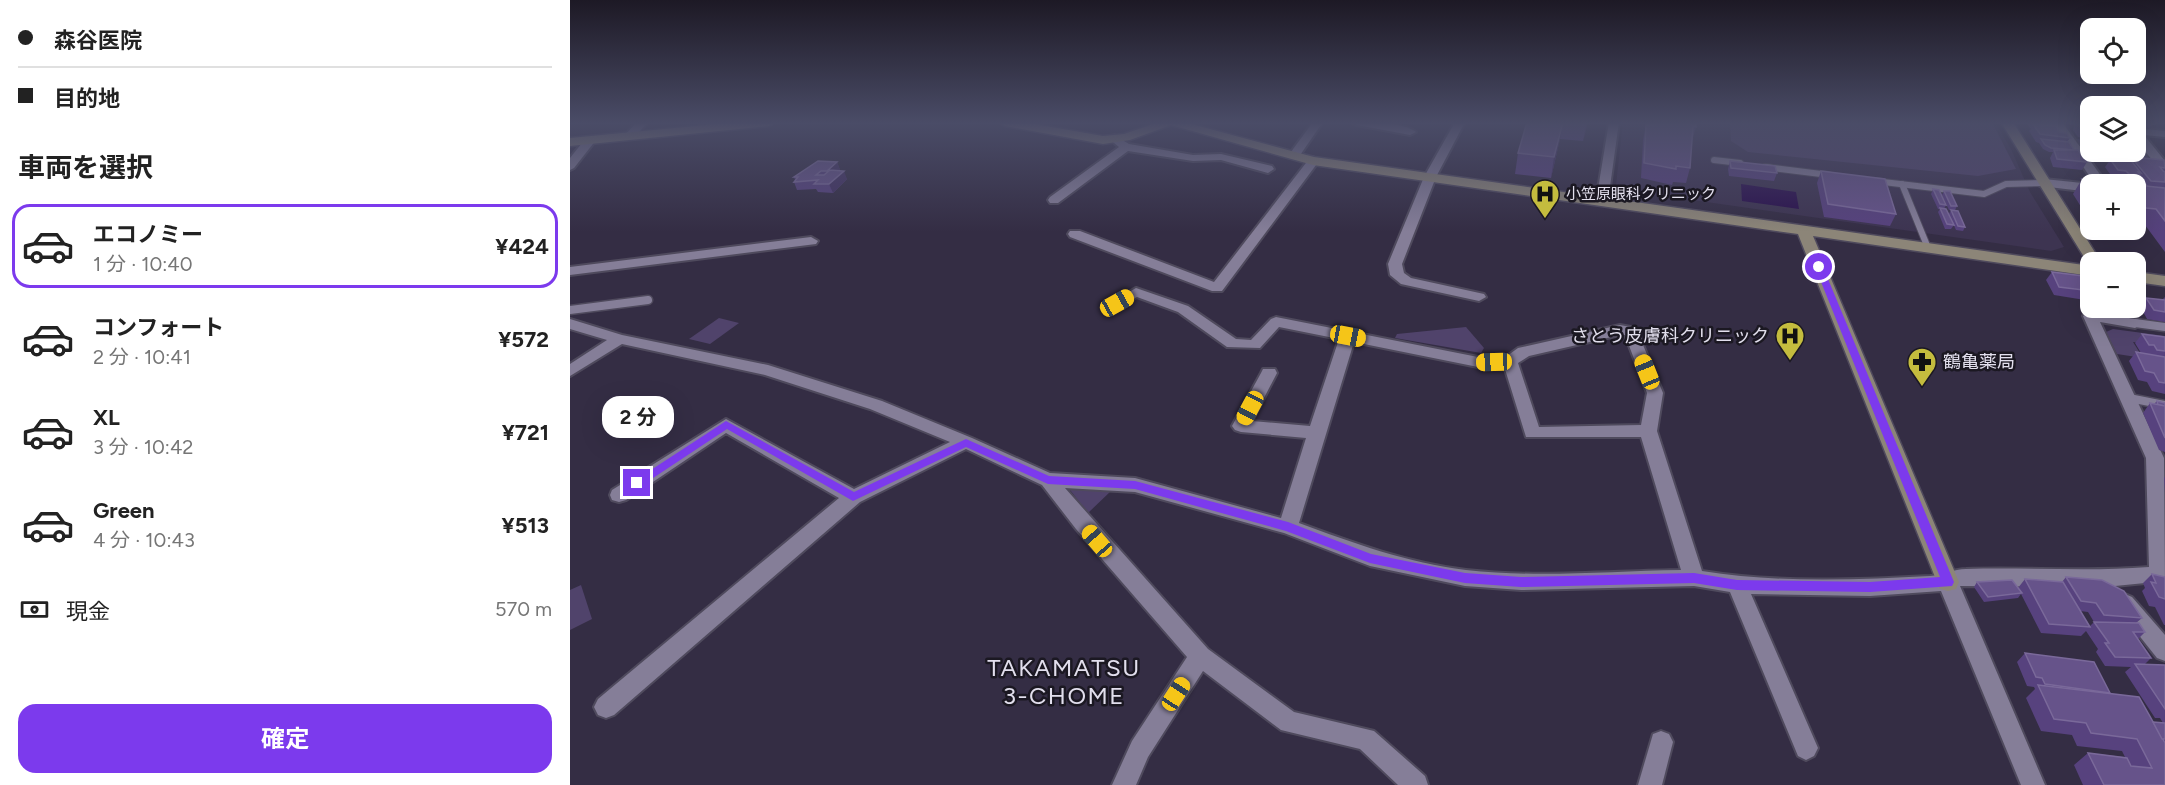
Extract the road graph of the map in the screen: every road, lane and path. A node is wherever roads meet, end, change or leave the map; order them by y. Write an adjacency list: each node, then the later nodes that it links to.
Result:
1 (1110, 159): 20 (street)
2 (1227, 159): 12 (street)
3 (1305, 159): 9 (street)
4 (1440, 159): 15 (street)
5 (1608, 159): 21 (street)
6 (2029, 159): 17 (street)
7 (2083, 159): 13 (street)
8 (1714, 160): 10 (lane)
9 (1314, 161): 15 (street); 23 (street)
10 (1745, 164)
11 (1755, 165): 14 (lane)
12 (1268, 169)
13 (2094, 174)
14 (1833, 175)
15 (1430, 177): 21 (street); 31 (street)
16 (1868, 180): 18 (lane)
17 (2044, 183): 18 (lane); 19 (street); 26 (street)
18 (1902, 184): 25 (lane)
19 (2080, 187)
20 (1054, 200)
21 (1602, 201): 22 (street)
22 (1803, 230): 25 (street); 56 (street)
23 (1074, 234)
24 (811, 241): 28 (street)
25 (1928, 248): 27 (street)
26 (2088, 252)
27 (2080, 269)
28 (570, 271)
29 (2146, 278): 30 (street)
30 (2165, 281)
31 (1479, 297)
32 (648, 300): 34 (lane)
33 (1117, 303): 39 (street)
34 (570, 310)
35 (2091, 318): 44 (street)
36 (2139, 318): 38 (lane)
37 (570, 324): 40 (street)
38 (2165, 327)
39 (1348, 336): 41 (street); 47 (street)
40 (620, 339): 42 (street); 48 (street)
41 (1510, 361): 46 (street); 46 (street)
42 (570, 371)
43 (1269, 373): 47 (street)
44 (2129, 398): 45 (lane); 53 (street)
45 (2165, 405)
46 (1648, 431): 54 (street)
47 (1316, 433): 52 (street)
48 (966, 442): 49 (street); 51 (street)
49 (1048, 480): 52 (street); 59 (street)
50 (619, 495): 51 (street)
51 (853, 496): 60 (street)
52 (1288, 527): 54 (street)
53 (2162, 577): 55 (street)
54 (1694, 578): 57 (street)
55 (2105, 579): 56 (street); 58 (street)
56 (1948, 582): 57 (street); 66 (street)
57 (1737, 585): 62 (street)
58 (2165, 651)
59 (1200, 656): 63 (street); 64 (street)
60 (606, 707)
61 (1660, 742): 65 (street)
62 (1806, 748)
63 (1124, 785)
64 (1416, 785)
65 (1650, 785)
66 (2033, 785)

